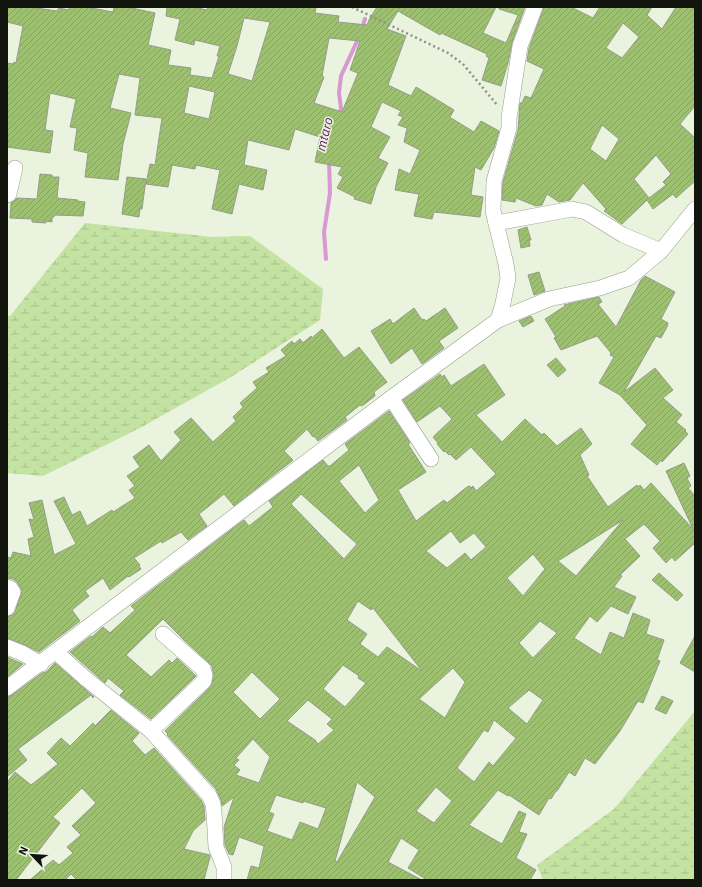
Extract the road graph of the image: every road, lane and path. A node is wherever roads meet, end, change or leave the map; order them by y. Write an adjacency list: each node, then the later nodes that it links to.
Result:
1 (352, 7): 3 (path)
2 (535, 7): 3 (street)
3 (508, 118): 7 (street)
4 (15, 168): 5 (street)
5 (7, 195)
6 (695, 209): 8 (street)
7 (496, 223): 8 (street); 9 (street)
8 (661, 251): 9 (street)
9 (498, 320): 10 (street)
10 (391, 398): 11 (street); 16 (street)
11 (431, 458)
12 (7, 587): 13 (street)
13 (7, 608)
14 (163, 634): 19 (street)
15 (7, 647): 17 (street)
16 (56, 652): 17 (street); 19 (street)
17 (41, 664): 18 (street)
18 (7, 688)
19 (151, 731): 20 (street)
20 (224, 880)

